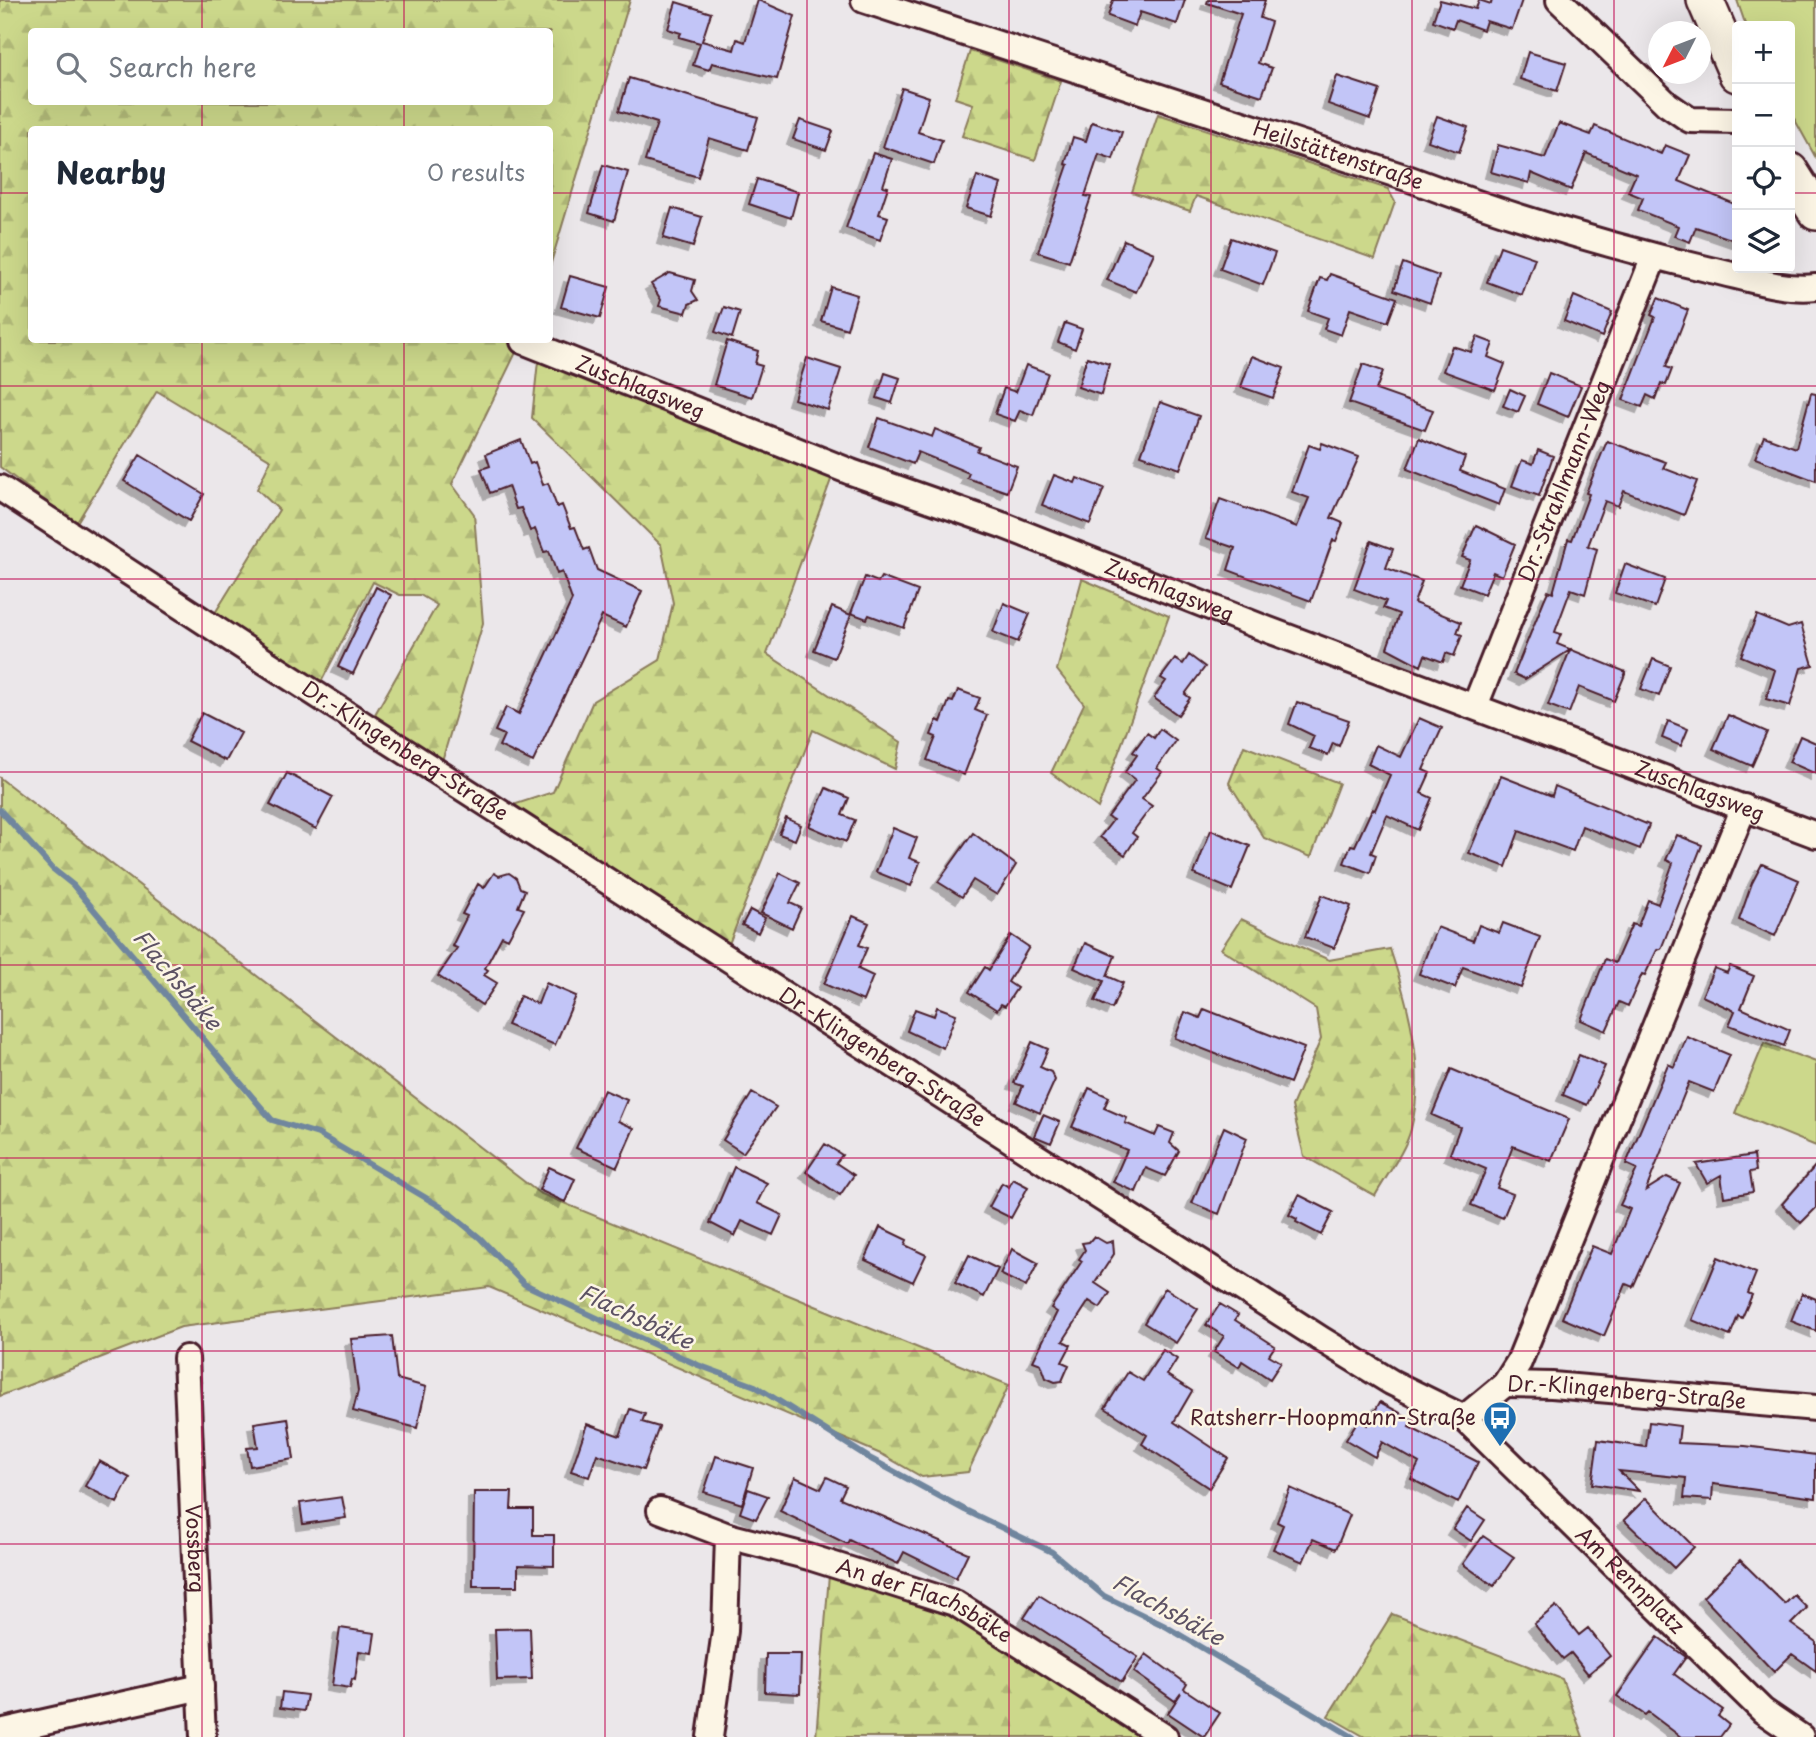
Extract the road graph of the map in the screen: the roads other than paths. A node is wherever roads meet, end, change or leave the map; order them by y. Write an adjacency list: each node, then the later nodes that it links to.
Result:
1 (864, 0): 8 (street, Heilstättenstraße)
2 (1559, 0): 5 (street)
3 (1705, 0): 4 (main road)
4 (1732, 62)
5 (1732, 121)
6 (1795, 179): 7 (main road)
7 (1816, 212)
8 (1654, 257): 9 (street, Heilstättenstraße); 12 (street, Dr.-Strahlmann-Weg)
9 (1816, 287)
10 (528, 343): 12 (street, Zuschlagsweg)
11 (0, 488): 18 (street, Dr.-Klingenberg-Straße)
12 (1475, 706): 13 (street, Zuschlagsweg)
13 (1744, 807): 14 (street, Zuschlagsweg); 16 (street)
14 (1816, 835)
15 (186, 1359): 21 (street, Vossberg)
16 (1505, 1384): 17 (street, Dr.-Klingenberg-Straße); 18 (street, Dr.-Klingenberg-Straße)
17 (1816, 1408)
18 (1464, 1419): 26 (street, Am Rennplatz)
19 (660, 1510): 20 (street, An der Flachsbäke)
20 (728, 1536): 24 (street); 25 (street, An der Flachsbäke)
21 (201, 1687): 22 (street); 23 (street, Vossberg)
22 (0, 1732)
23 (203, 1737)
24 (710, 1737)
25 (1165, 1737)
26 (1801, 1737)

